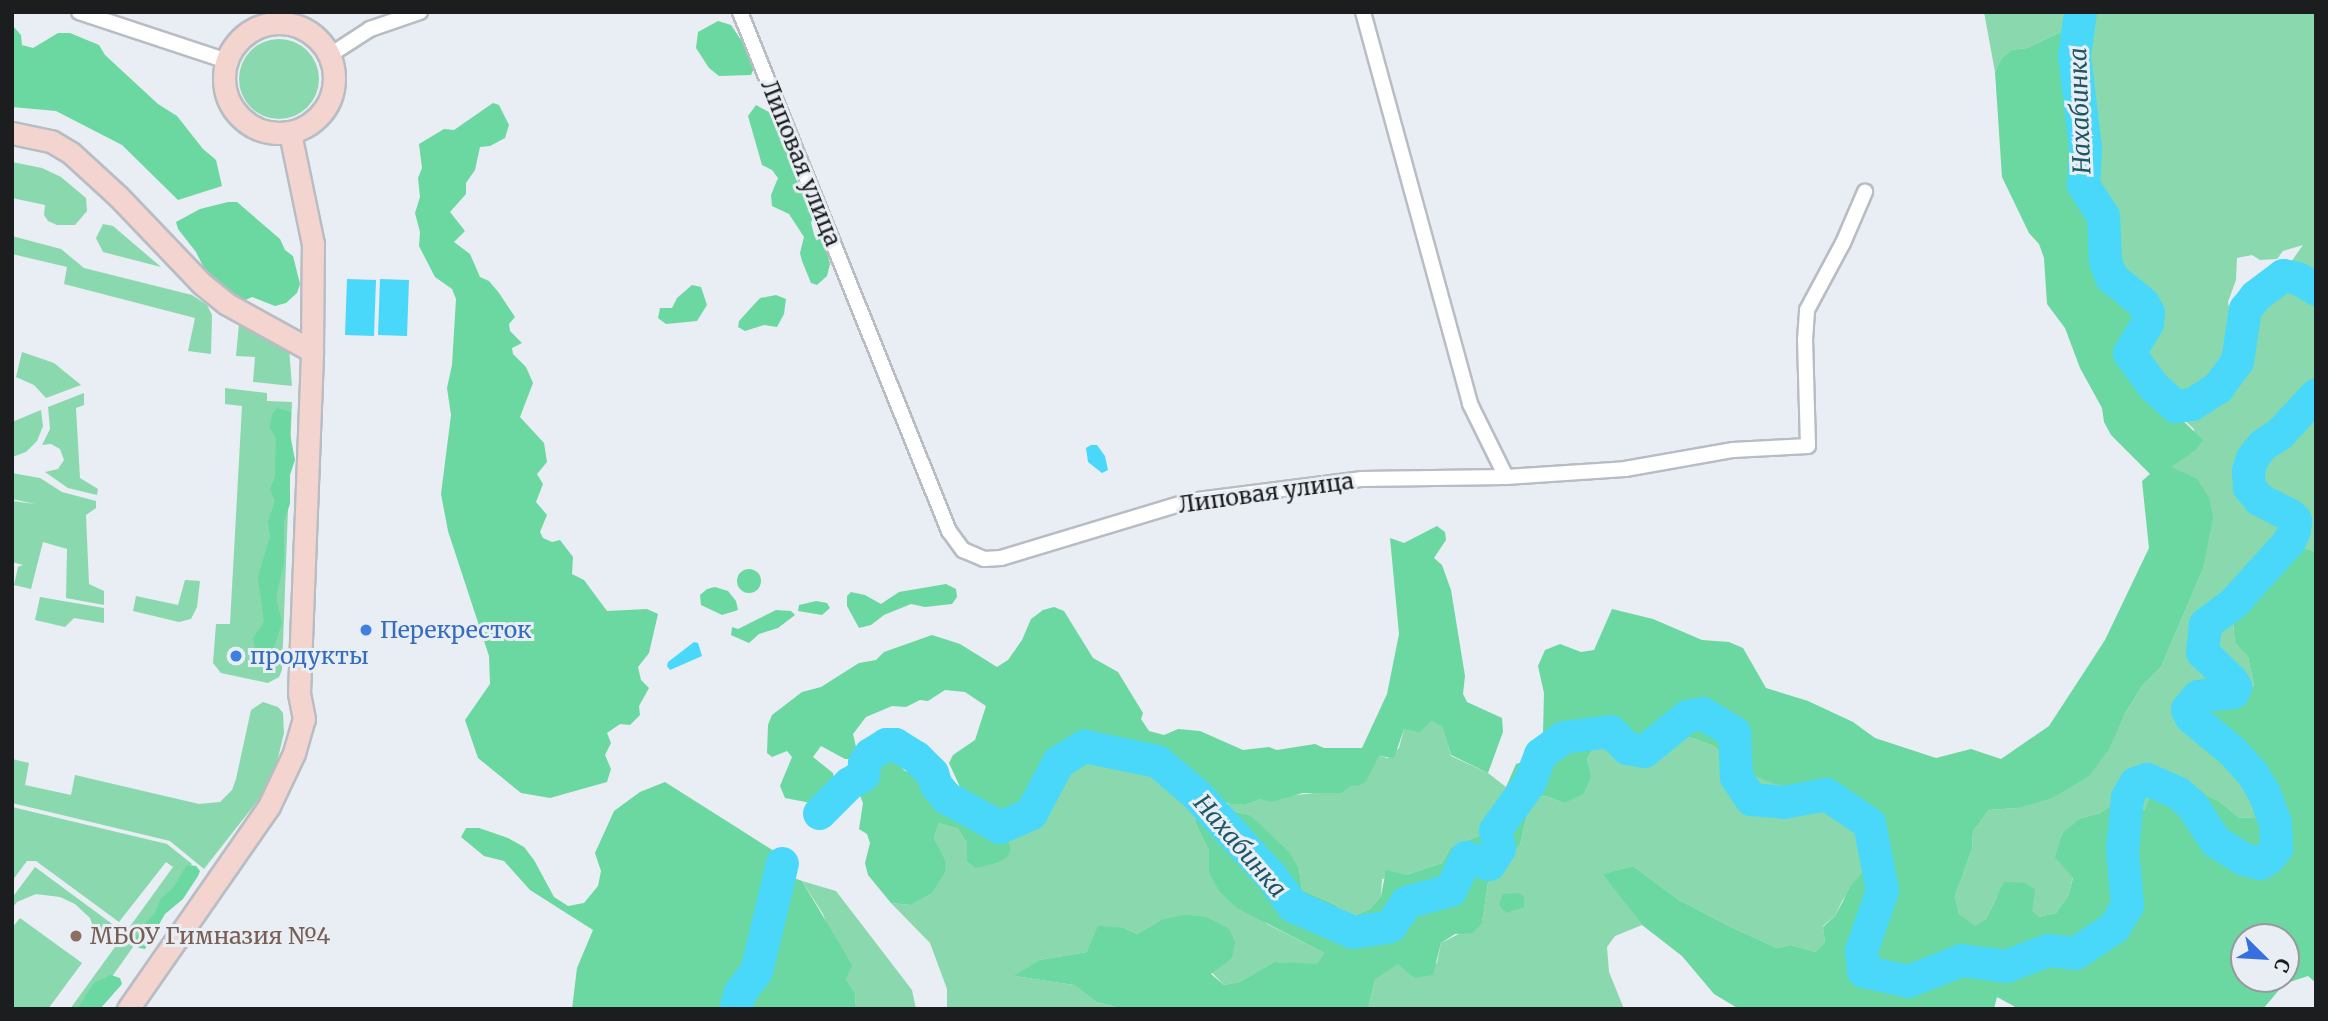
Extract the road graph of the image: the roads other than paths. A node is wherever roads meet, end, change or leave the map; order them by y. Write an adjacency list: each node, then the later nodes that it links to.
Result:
1 (79, 12): 9 (street)
2 (376, 12): 7 (street)
3 (420, 12): 7 (street)
4 (740, 12): 14 (street, Липовая улица)
5 (1363, 12): 14 (street)
6 (294, 18): 8 (street); 9 (street)
7 (370, 29): 8 (street)
8 (330, 55): 11 (street)
9 (227, 61): 11 (street)
10 (12, 133): 13 (street)
11 (290, 133): 13 (street)
12 (1865, 192): 14 (street, Липовая улица)
13 (312, 351): 15 (street)
14 (1506, 477)
15 (128, 1009)

